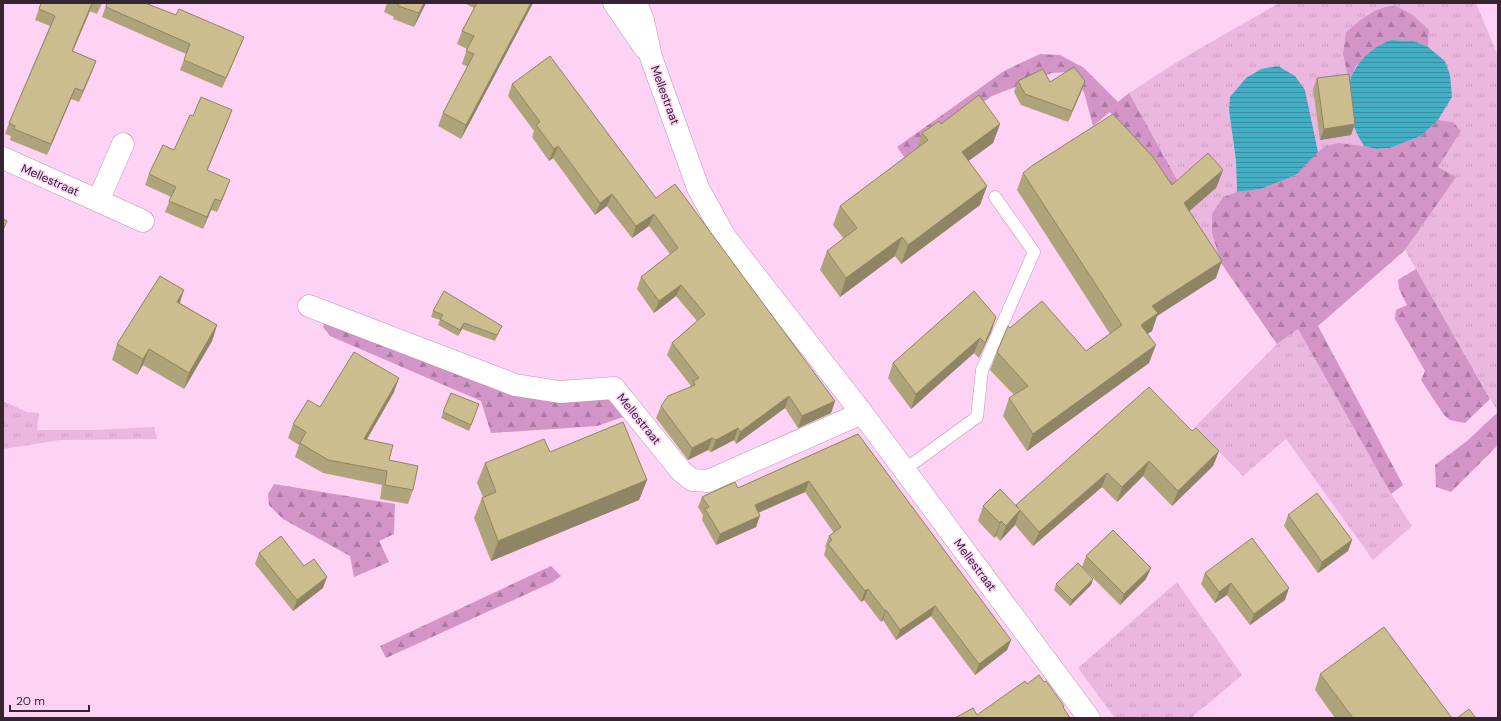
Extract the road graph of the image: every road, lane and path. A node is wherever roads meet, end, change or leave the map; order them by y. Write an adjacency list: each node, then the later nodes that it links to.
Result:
1 (614, 3): 3 (street, Mellestraat)
2 (636, 3): 3 (street, Mellestraat)
3 (651, 57): 10 (street, Mellestraat)
4 (123, 144): 7 (street)
5 (3, 158): 7 (street, Mellestraat)
6 (995, 197): 11 (lane)
7 (98, 201): 8 (street, Mellestraat)
8 (143, 221)
9 (309, 306): 10 (street, Mellestraat)
10 (862, 413): 11 (street, Mellestraat)
11 (904, 470): 12 (street, Mellestraat)
12 (1089, 718)

